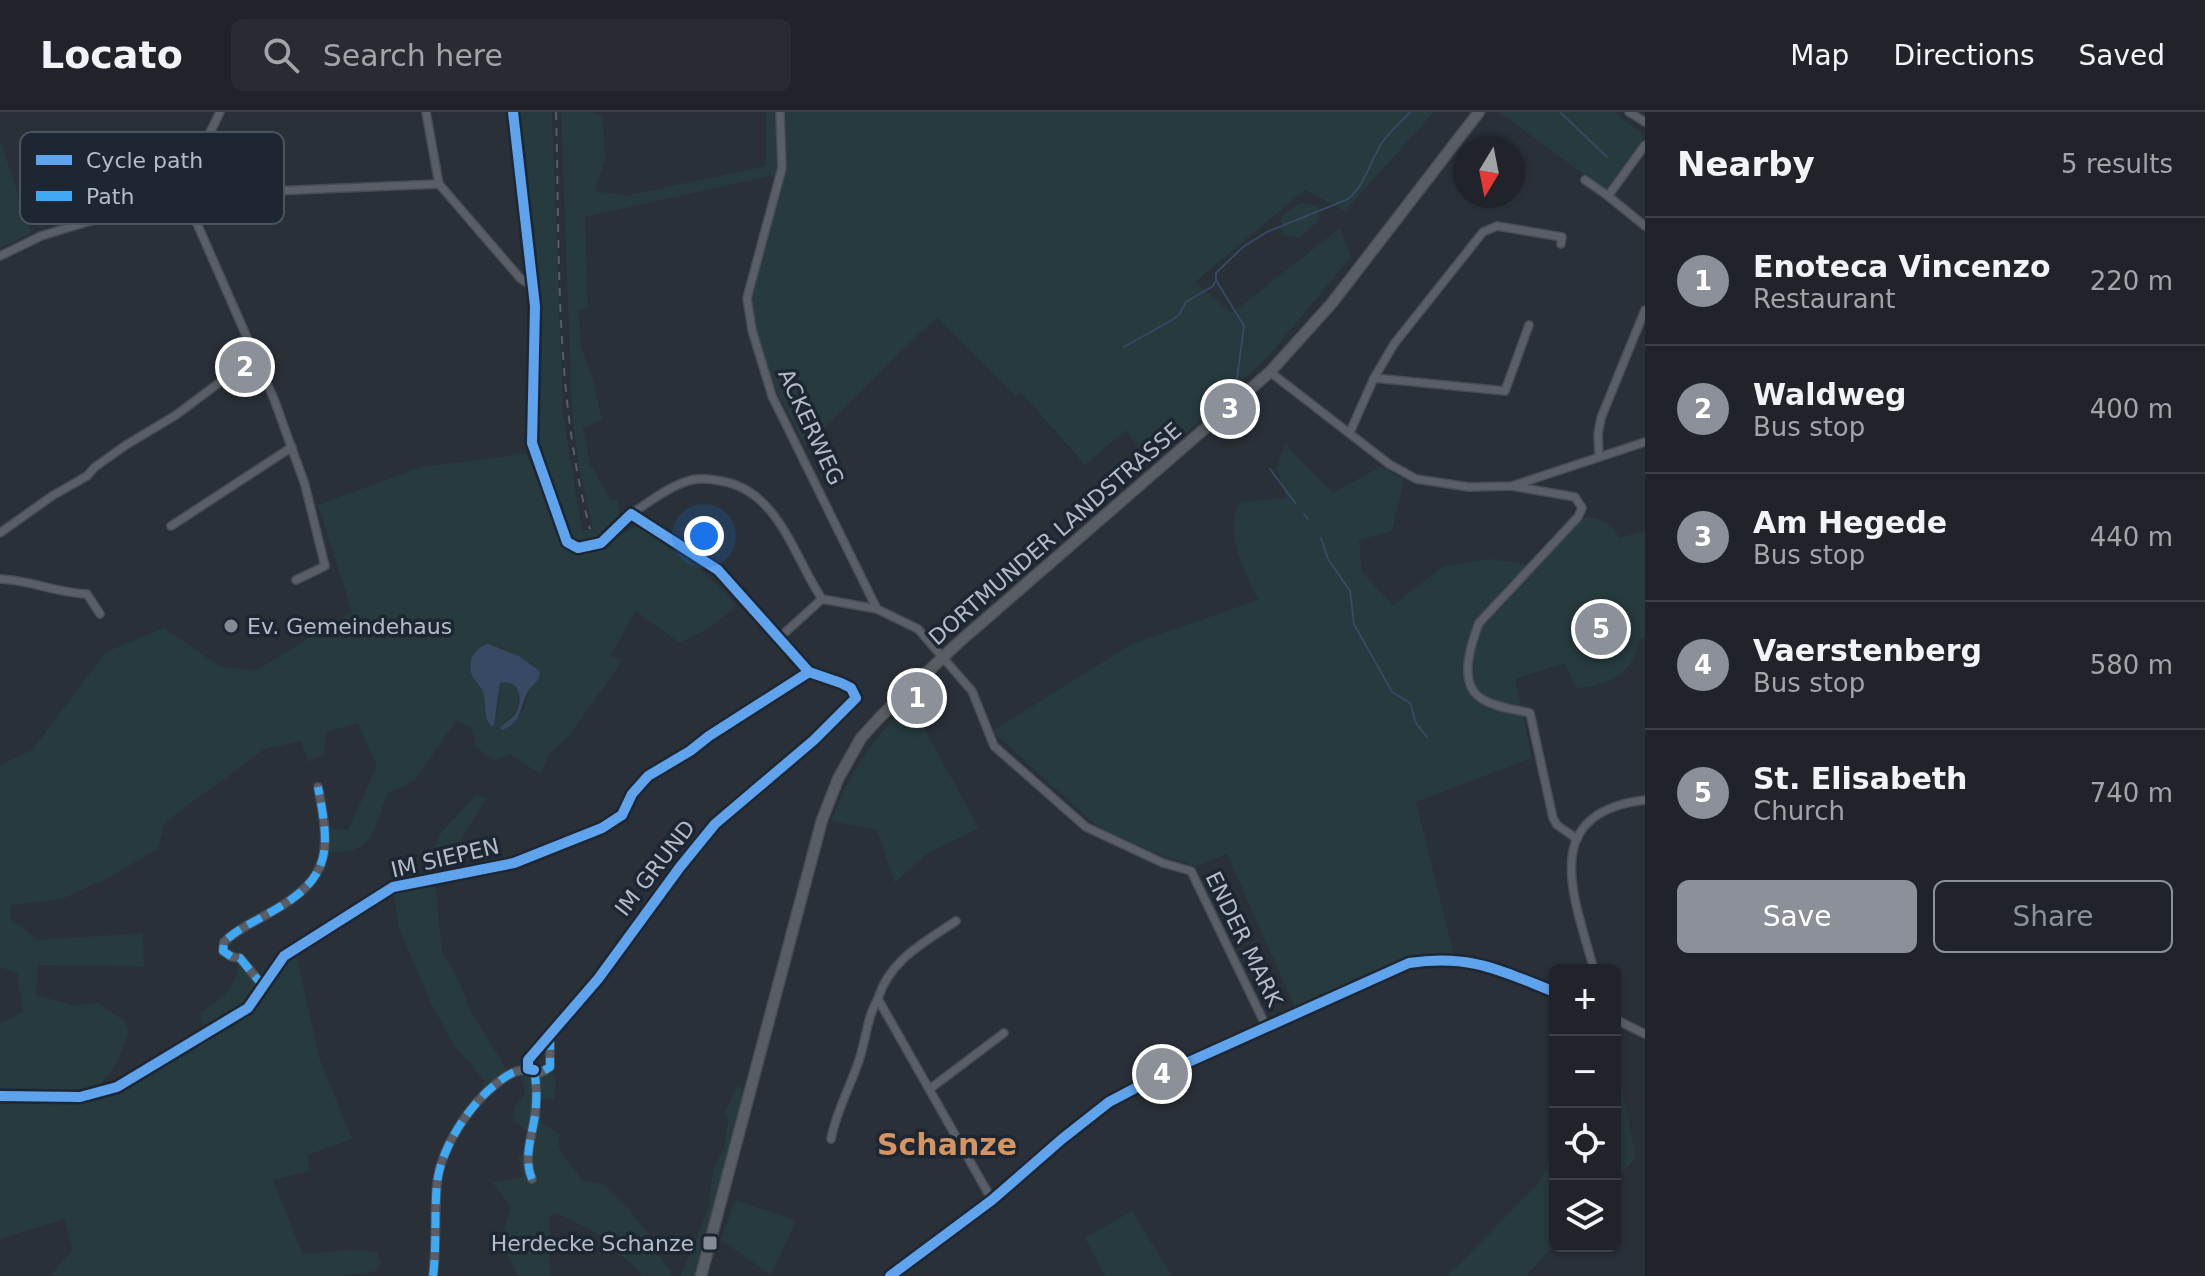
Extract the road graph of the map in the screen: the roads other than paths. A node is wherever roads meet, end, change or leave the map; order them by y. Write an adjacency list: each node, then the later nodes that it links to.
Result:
1 (220, 112): 8 (street)
2 (426, 112): 11 (street)
3 (513, 112): 19 (street)
4 (780, 112): 36 (street, ACKERWEG)
5 (1479, 112): 23 (main road, DORTMUNDER LANDSTRASSE)
6 (1629, 112): 7 (street)
7 (1645, 122)
8 (210, 132)
9 (1645, 145): 13 (street)
10 (1585, 180): 13 (street)
11 (439, 184): 12 (street); 19 (street)
12 (284, 191)
13 (1608, 196): 16 (street)
14 (77, 224): 18 (street)
15 (197, 224): 22 (street)
16 (1645, 226)
17 (1561, 244): 24 (street)
18 (0, 256)
19 (531, 286): 30 (street)
20 (1645, 310): 28 (street)
21 (1529, 325): 24 (street)
22 (255, 356): 27 (street); 32 (street)
23 (1270, 372): 25 (street); 39 (main road, DORTMUNDER LANDSTRASSE)
24 (1374, 378): 25 (street)
25 (1350, 432): 29 (street)
26 (1645, 442): 28 (street)
27 (292, 447): 31 (street); 34 (street)
28 (1599, 456): 29 (street)
29 (1512, 486): 43 (street)
30 (631, 514): 35 (street); 38 (street)
31 (171, 526)
32 (0, 533)
33 (0, 579): 37 (street)
34 (296, 580)
35 (822, 599): 36 (street, ENDER MARK); 38 (street)
36 (877, 609): 39 (street, ENDER MARK)
37 (100, 614)
38 (779, 638): 40 (street)
39 (942, 658): 50 (street, ENDER MARK); 61 (main road, DORTMUNDER LANDSTRASSE)
40 (809, 672): 46 (street, IM SIEPEN); 53 (street, IM GRUND)
41 (318, 787): 46 (street)
42 (1645, 800): 43 (street)
43 (1577, 839): 45 (street)
44 (956, 921): 48 (street)
45 (1593, 964)
46 (263, 986): 56 (street, IM SIEPEN)
47 (1549, 990): 50 (street)
48 (878, 999): 55 (street); 57 (street)
49 (1621, 1022): 52 (street)
50 (1266, 1026): 59 (street)
51 (1004, 1033): 55 (street)
52 (1645, 1034)
53 (550, 1035): 54 (street, IM GRUND); 54 (street, IM GRUND)
54 (531, 1070): 58 (street); 60 (street)
55 (931, 1088): 59 (street)
56 (0, 1096)
57 (831, 1139)
58 (532, 1179)
59 (992, 1200): 62 (street)
60 (433, 1276)
61 (701, 1276)
62 (890, 1276)

